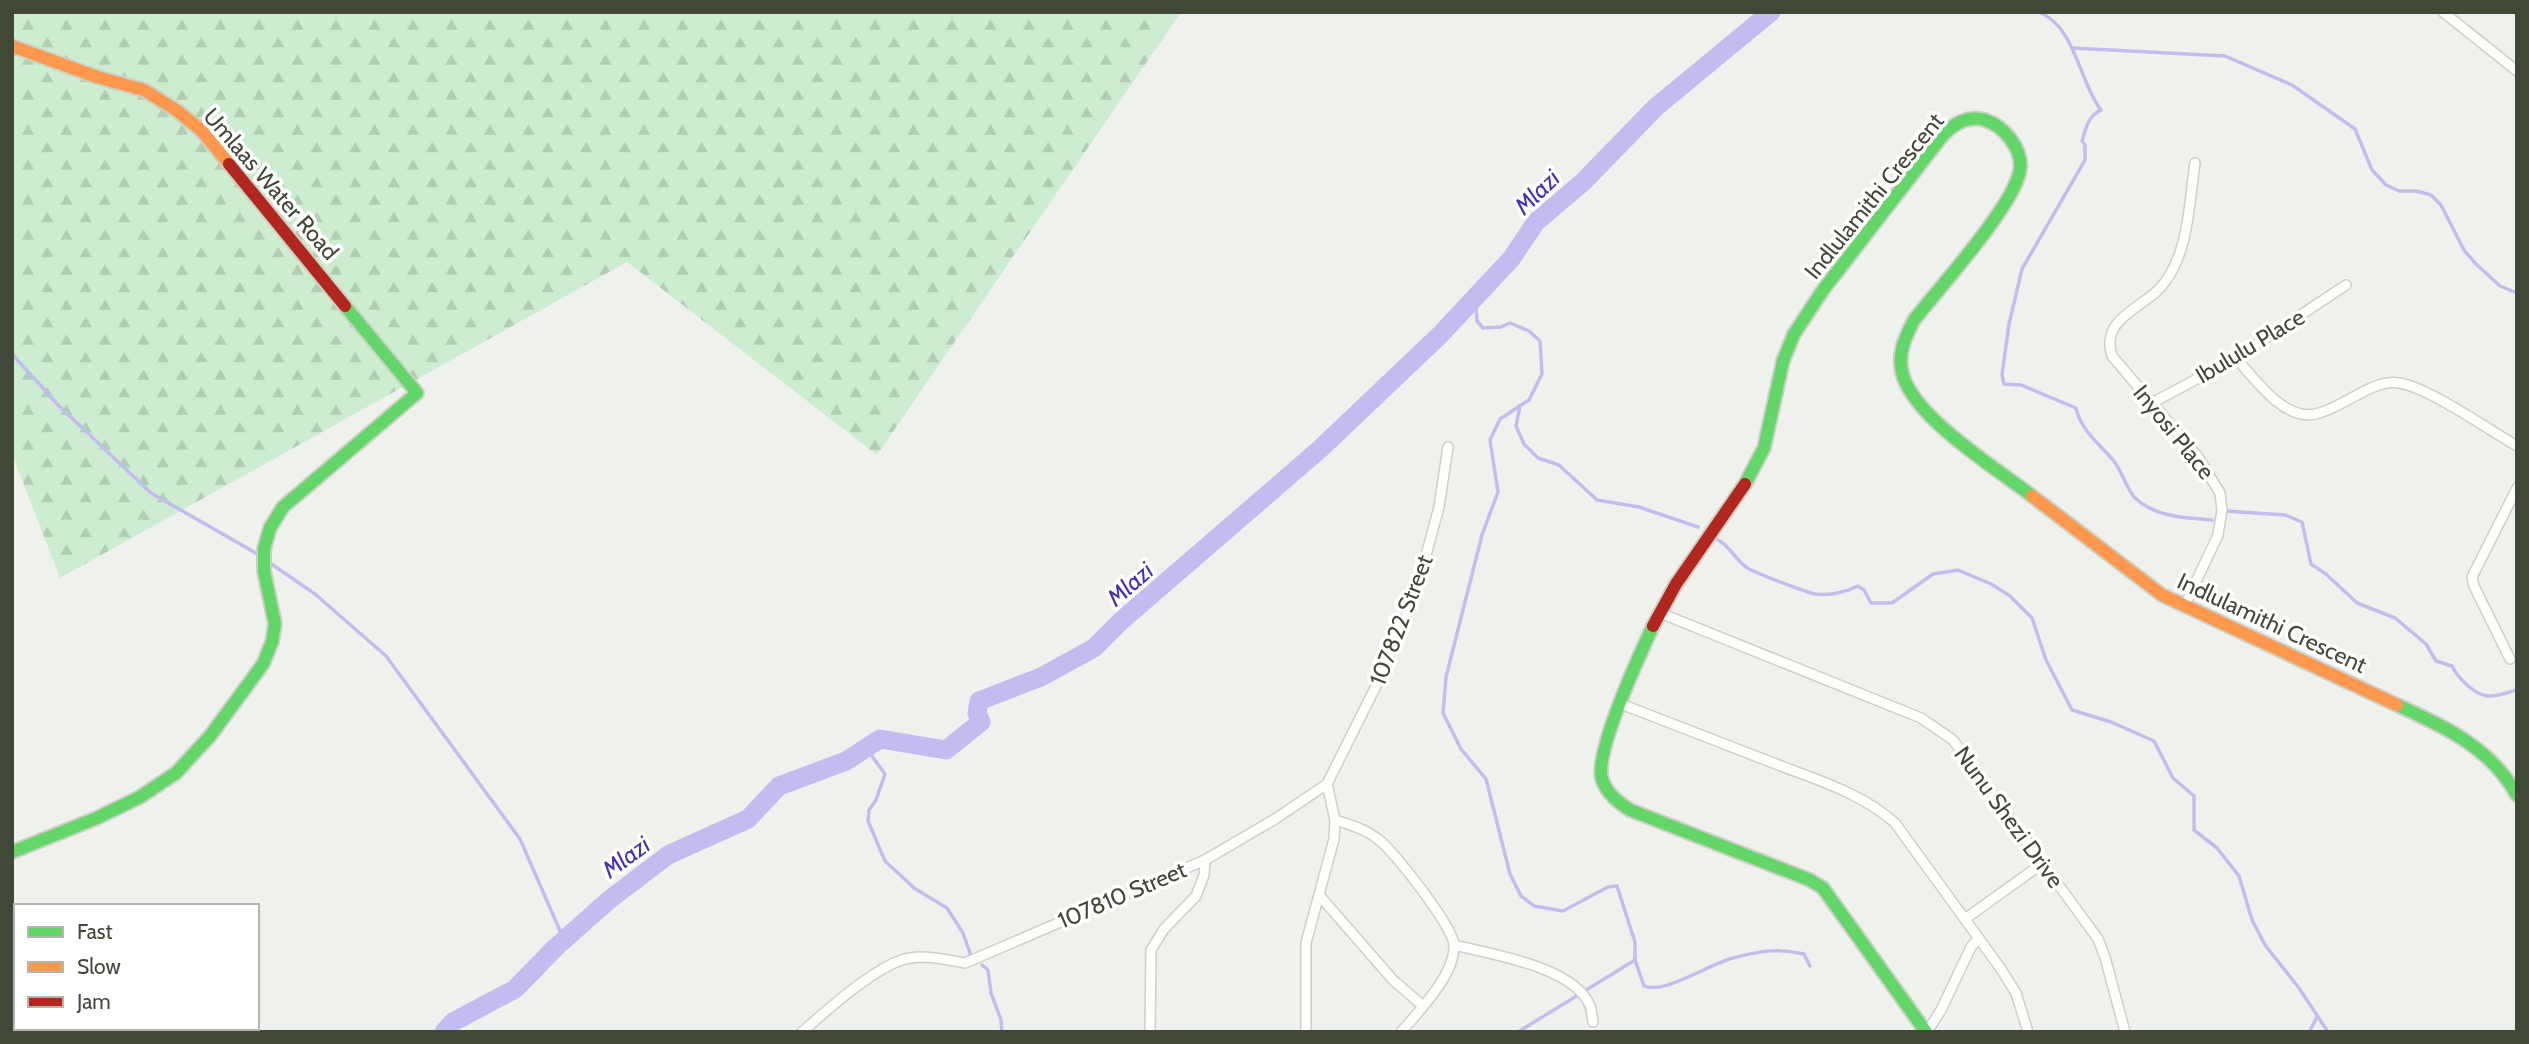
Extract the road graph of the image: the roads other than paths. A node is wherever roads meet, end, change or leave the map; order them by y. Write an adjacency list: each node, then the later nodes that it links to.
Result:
1 (2443, 12): 3 (street)
2 (12, 46): 19 (street, Umlaas Water Road)
3 (2517, 71)
4 (2195, 163): 7 (street, Inyosi Place)
5 (2346, 285): 6 (street, Ibululu Place)
6 (2236, 358): 7 (street, Ibululu Place); 8 (street)
7 (2152, 403): 11 (street, Inyosi Place)
8 (2517, 446)
9 (1448, 447): 16 (street, 107822 Street)
10 (2517, 488): 13 (street)
11 (2184, 607): 12 (street, Indlulamithi Crescent); 15 (street, Indlulamithi Crescent)
12 (1660, 612): 14 (street, Indlulamithi Crescent); 21 (street, Nunu Shezi Drive)
13 (2510, 659)
14 (1621, 704): 23 (street); 32 (street, Indlulamithi Crescent)
15 (2512, 776): 17 (street, Indlulamithi Crescent)
16 (1327, 784): 18 (street); 20 (street, 107810 Street)
17 (2517, 795)
18 (1335, 820): 22 (street); 25 (street)
19 (12, 852)
20 (1205, 860): 28 (street, 107810 Street); 29 (street)
21 (2043, 863): 23 (street); 34 (street, Nunu Shezi Drive)
22 (1319, 895): 26 (street); 30 (street)
23 (1965, 919): 24 (street)
24 (1978, 939): 32 (street); 33 (street)
25 (1454, 945): 26 (street); 27 (street)
26 (1423, 1006): 31 (street)
27 (1593, 1022)
28 (802, 1032)
29 (1150, 1032)
30 (1306, 1032)
31 (1401, 1032)
32 (1926, 1032)
33 (2028, 1032)
34 (2125, 1032)

